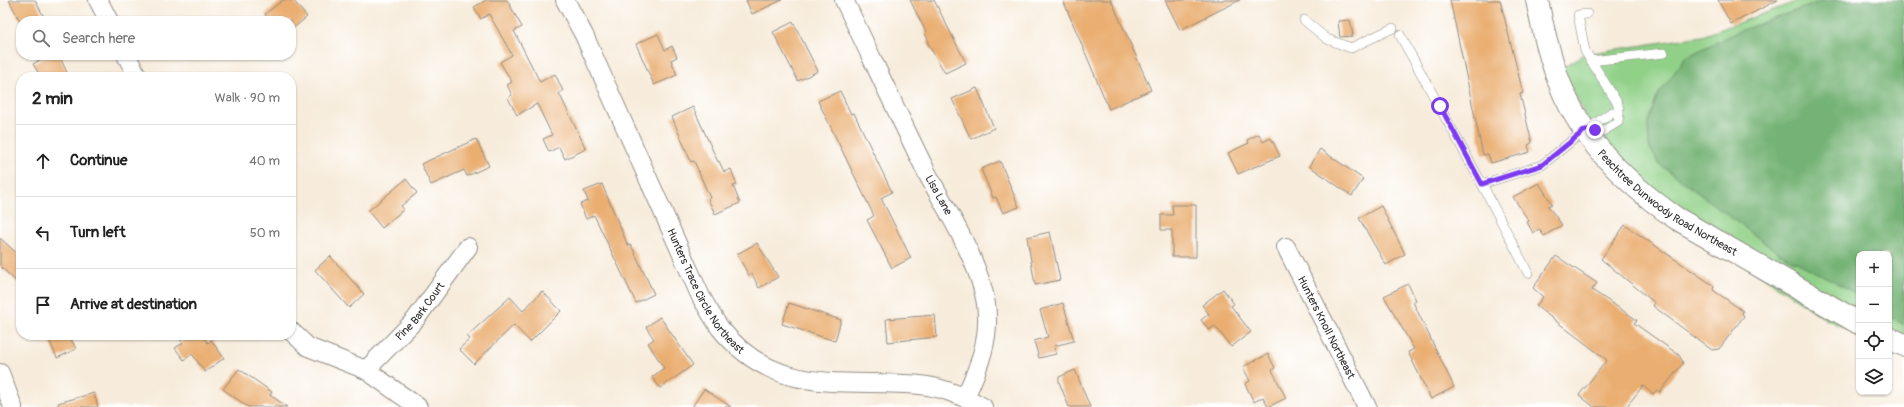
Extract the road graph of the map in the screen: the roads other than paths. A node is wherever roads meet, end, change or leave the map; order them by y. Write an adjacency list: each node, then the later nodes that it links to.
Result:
1 (98, 0): 6 (street)
2 (565, 0): 25 (street, Hunters Trace Circle Northeast)
3 (844, 0): 25 (street, Lisa Lane)
4 (1536, 0): 14 (street, Peachtree Dunwoody Road Northeast)
5 (1587, 14): 12 (lane)
6 (106, 16)
7 (1304, 20): 8 (lane)
8 (1393, 28)
9 (1400, 35): 15 (lane)
10 (1664, 52): 12 (lane)
11 (129, 60): 13 (street)
12 (1590, 61): 14 (lane)
13 (135, 72)
14 (1590, 130): 15 (lane); 19 (street, Peachtree Dunwoody Road Northeast)
15 (1482, 184): 18 (lane)
16 (468, 247): 23 (street, Pine Bark Court)
17 (1286, 247): 29 (street, Hunters Knoll Northeast)
18 (1528, 273)
19 (1857, 323)
20 (296, 336): 23 (street)
21 (1892, 339): 22 (street)
22 (1904, 345)
23 (366, 370): 27 (street)
24 (0, 373): 26 (street)
25 (965, 397): 28 (street, Hunters Trace Circle Northeast)
26 (13, 407)
27 (418, 407)
28 (983, 407)
29 (1367, 407)

